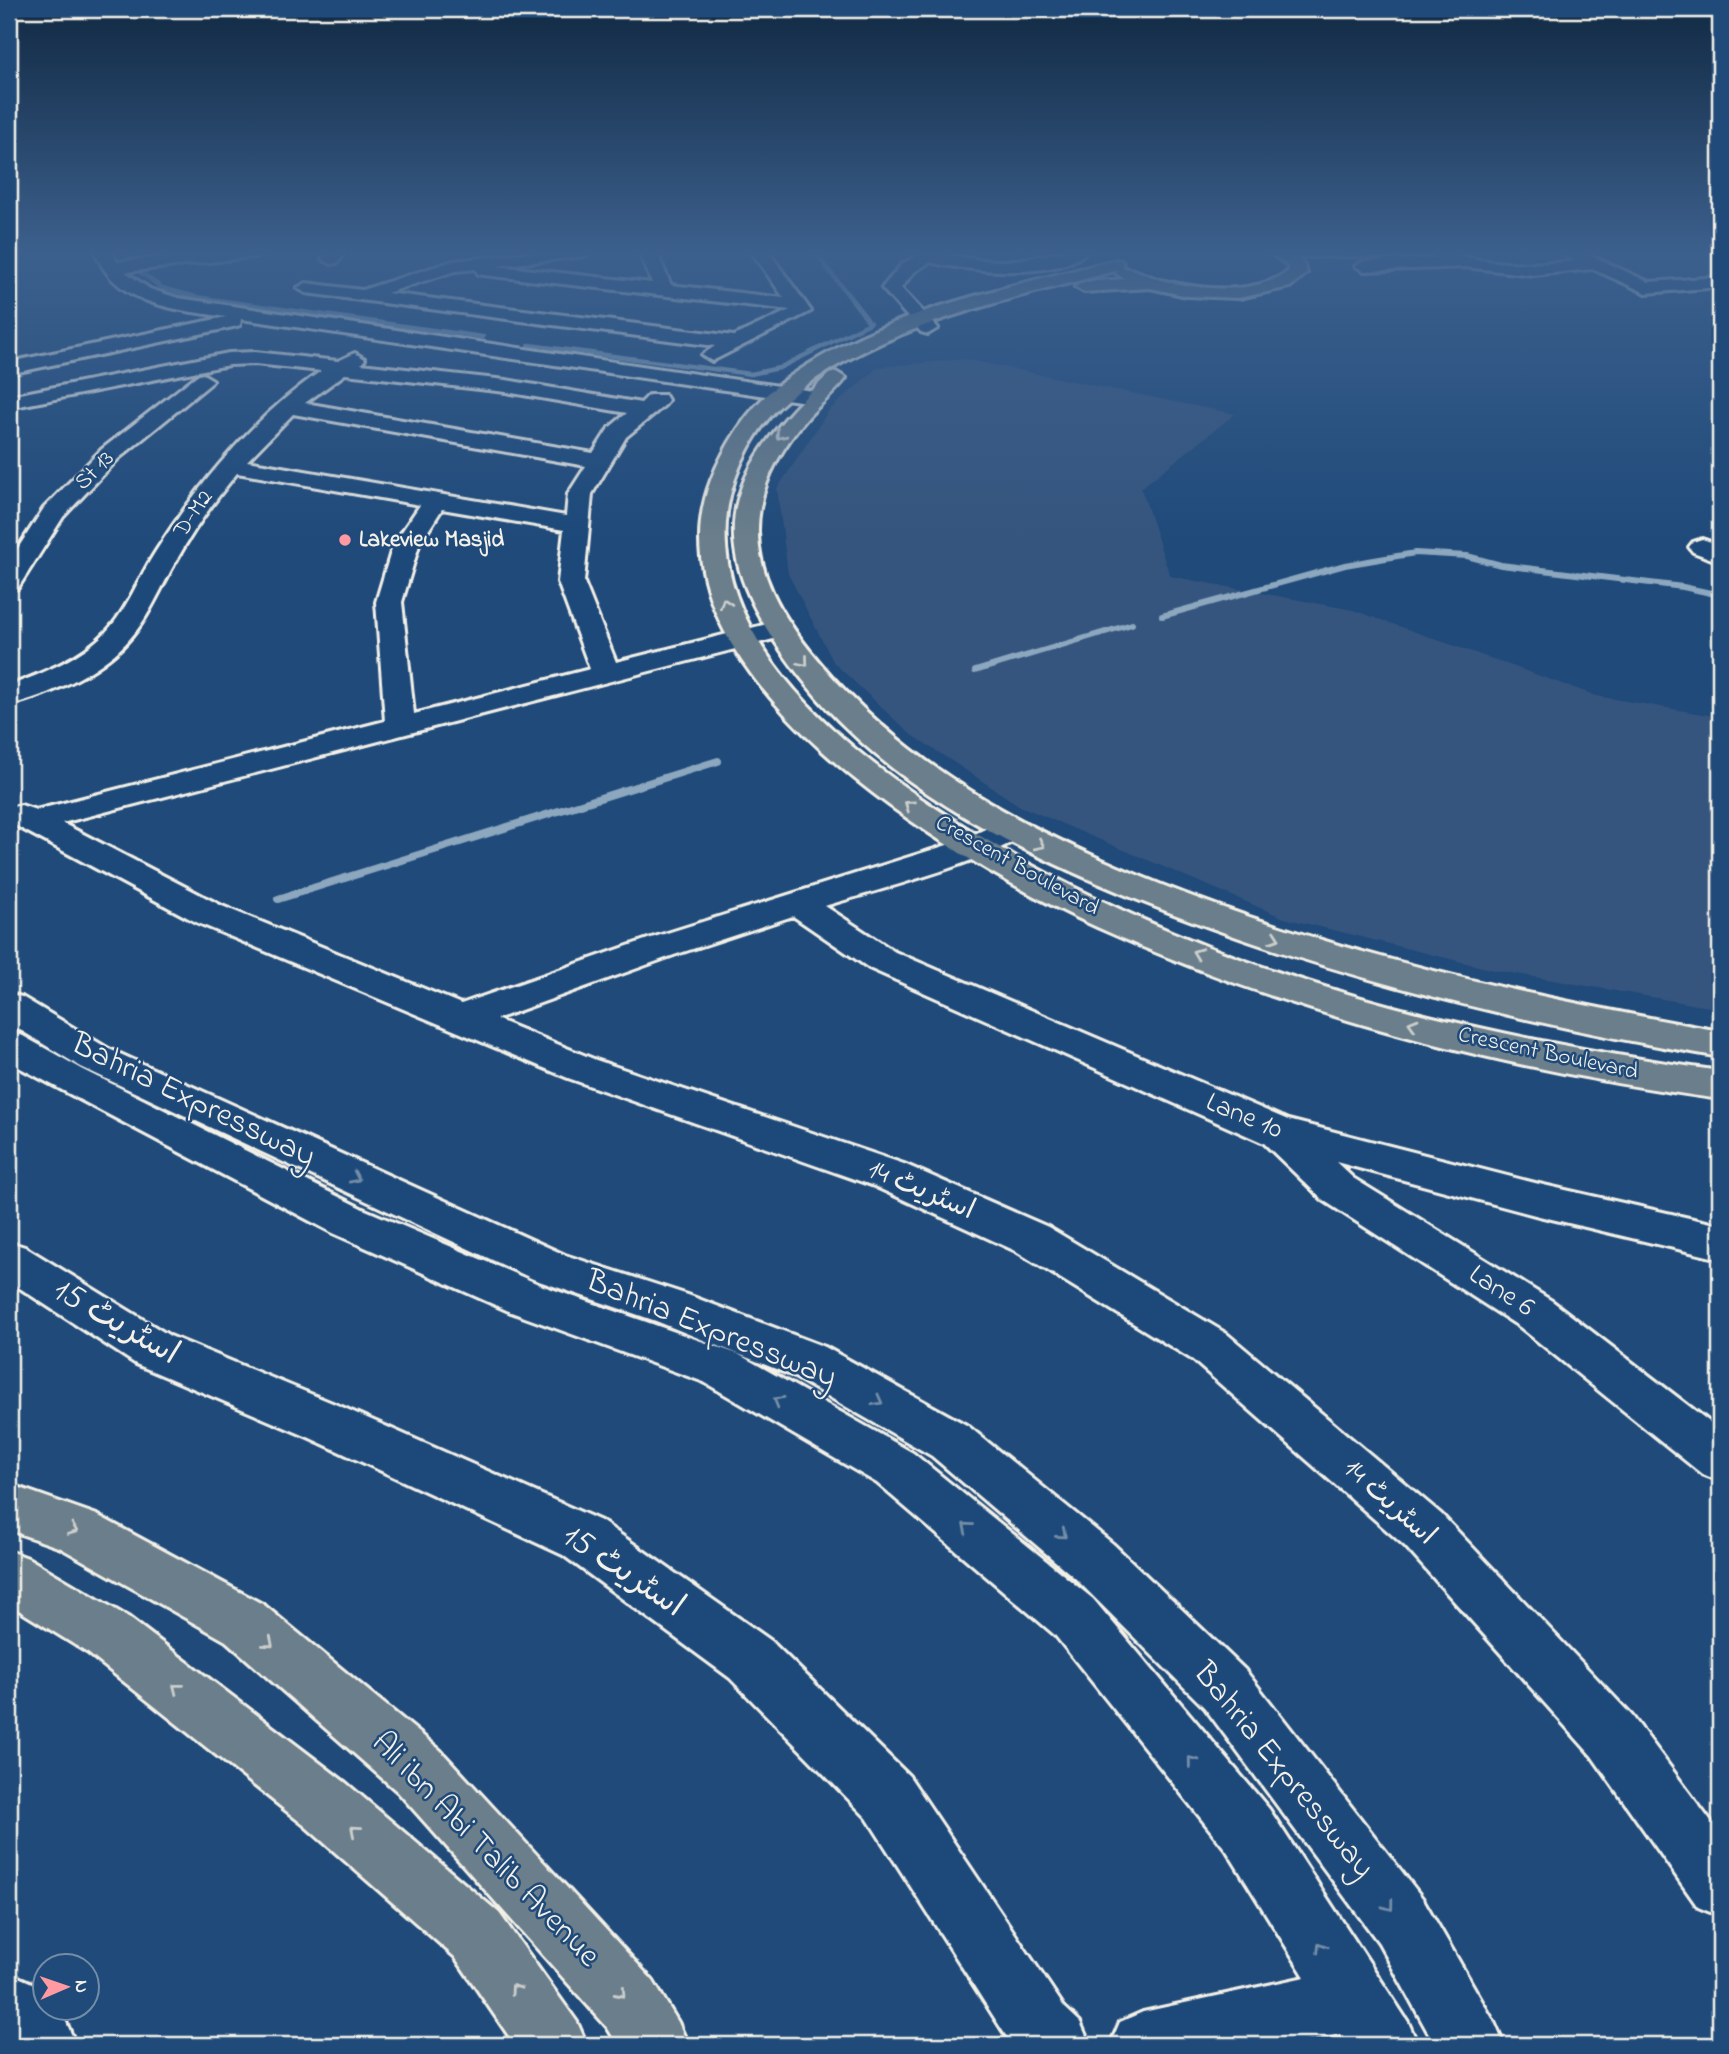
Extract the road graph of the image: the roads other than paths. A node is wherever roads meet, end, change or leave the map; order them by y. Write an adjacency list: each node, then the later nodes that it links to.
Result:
1 (102, 347): 10 (street)
2 (377, 347): 11 (street, D-M2)
3 (455, 347): 8 (street)
4 (500, 347): 8 (street)
5 (725, 347): 9 (street)
6 (857, 347): 14 (main road, Crescent Boulevard)
7 (886, 347): 15 (main road, Crescent Boulevard)
8 (491, 352): 12 (street)
9 (707, 358)
10 (14, 365)
11 (342, 366): 16 (street); 17 (street, D-M2); 18 (street)
12 (684, 379): 14 (street); 18 (street)
13 (202, 380): 23 (street, St 13)
14 (780, 393): 15 (street); 25 (main road, Crescent Boulevard, one-way to 14)
15 (813, 397): 24 (main road, Crescent Boulevard, one-way to 24)
16 (9, 402)
17 (290, 407): 19 (street); 20 (street, D-M2)
18 (645, 410): 19 (street)
19 (599, 461): 22 (street)
20 (231, 464): 21 (street); 27 (street, D-M2)
21 (435, 500): 22 (street); 28 (street)
22 (577, 525): 26 (street)
23 (11, 572)
24 (779, 629): 25 (street); 30 (main road, Crescent Boulevard, one-way to 30)
25 (741, 637): 26 (street); 30 (main road, Crescent Boulevard, one-way to 25)
26 (605, 672): 28 (street)
27 (9, 696)
28 (400, 726): 29 (street)
29 (20, 815): 33 (street, اسٹریٹ 14)
30 (991, 839): 31 (street); 34 (main road, Crescent Boulevard, one-way to 34); 36 (main road, Crescent Boulevard, one-way to 30)
31 (800, 905): 33 (street); 37 (street, Lane 10)
32 (9, 1006): 51 (street, Bahria Expressway, one-way to 51)
33 (460, 1018): 43 (street, اسٹریٹ 14)
34 (1720, 1044)
35 (9, 1045): 45 (street, Bahria Expressway, one-way to 35)
36 (1720, 1085)
37 (1277, 1132): 38 (street, Lane 10); 40 (street, Lane 6)
38 (1720, 1242)
39 (9, 1259): 49 (street, اسٹریٹ 15)
40 (1720, 1459)
41 (9, 1507): 48 (main road, Ali ibn Abi Talib Avenue, one-way to 48)
42 (13, 1584): 47 (main road, one-way to 42)
43 (1720, 1885)
44 (9, 2006): 46 (street)
45 (1369, 2022): 50 (street)
46 (43, 2045)
47 (554, 2045)
48 (655, 2045)
49 (1057, 2045)
50 (1143, 2045)
51 (1471, 2045)

